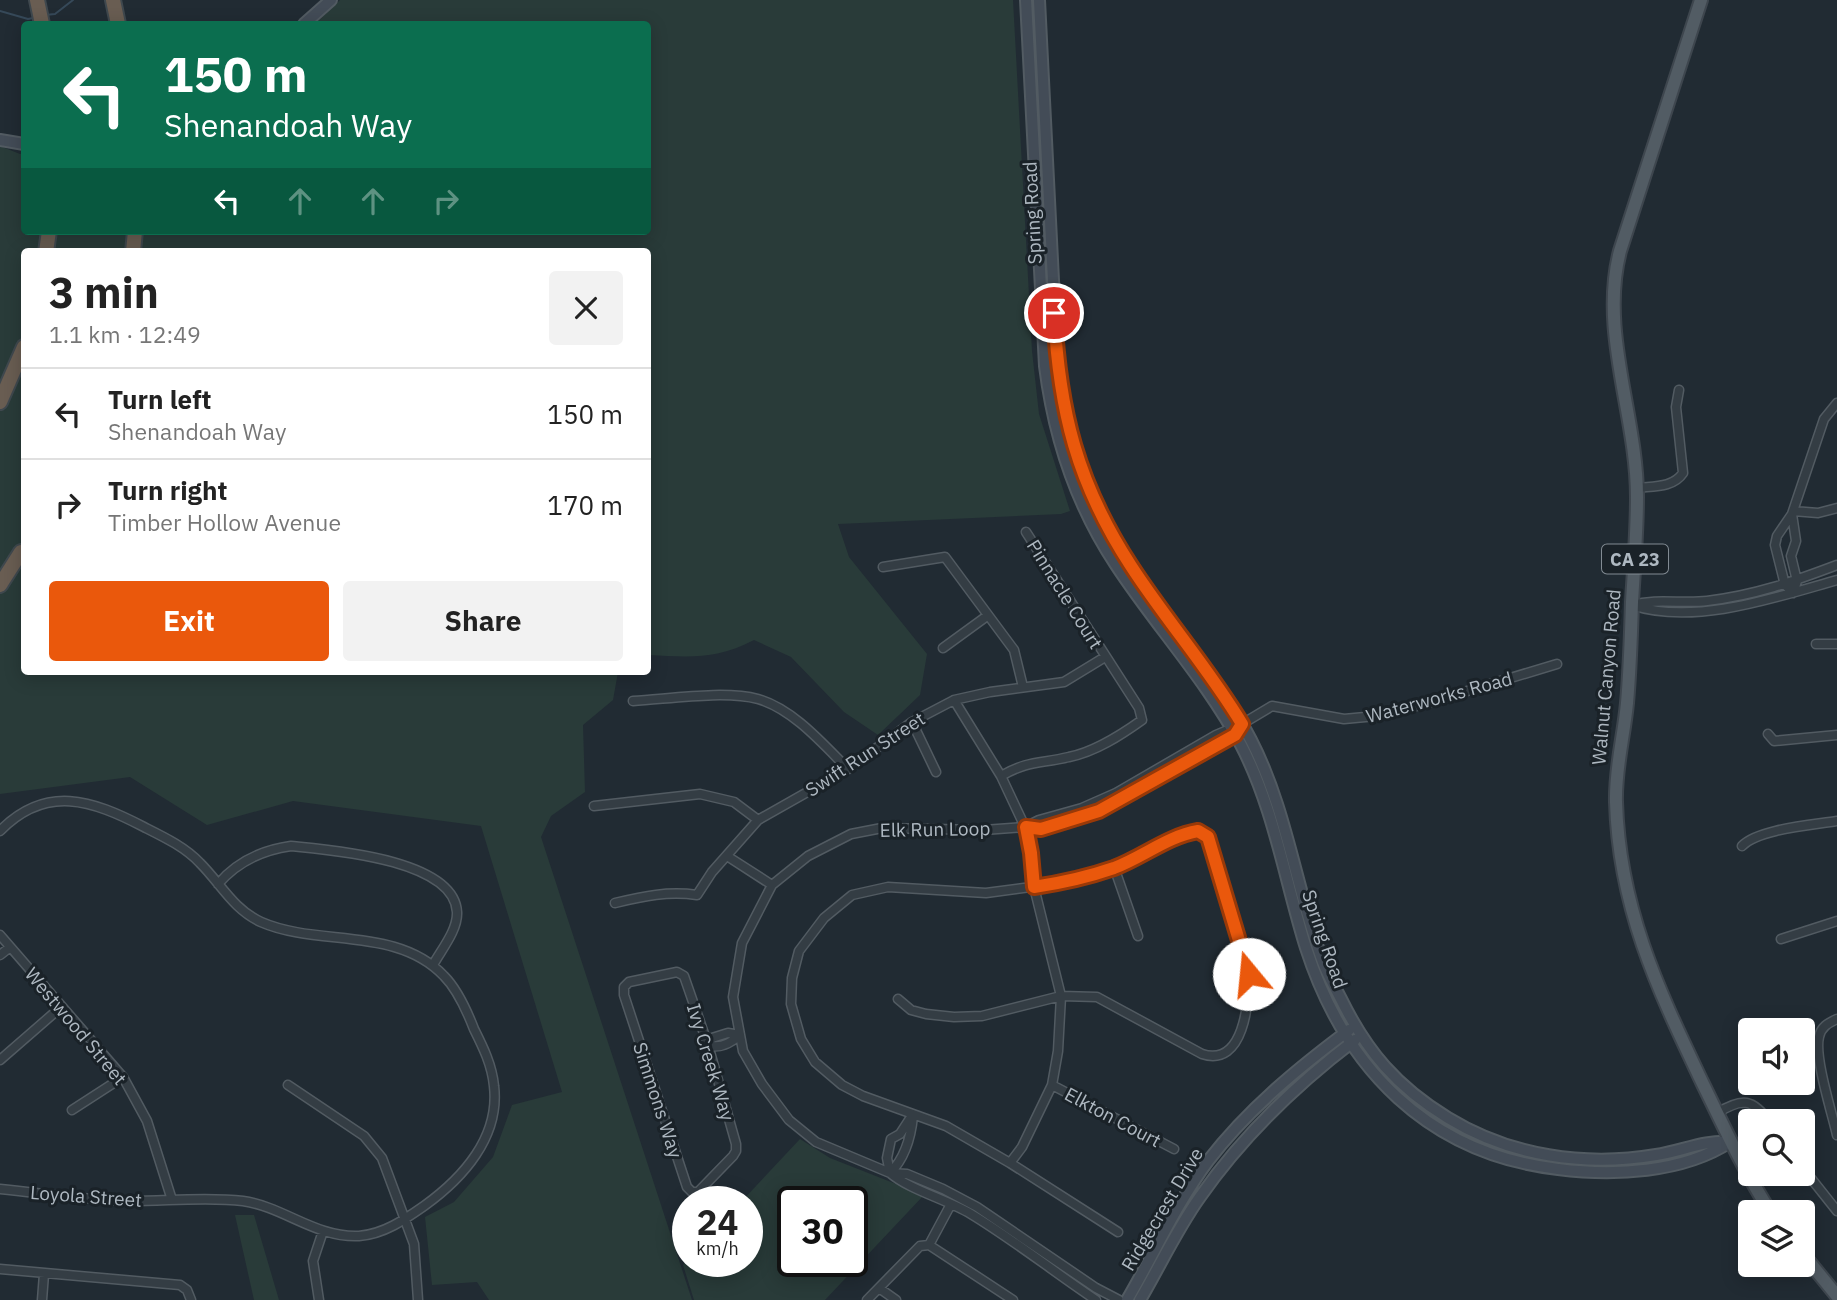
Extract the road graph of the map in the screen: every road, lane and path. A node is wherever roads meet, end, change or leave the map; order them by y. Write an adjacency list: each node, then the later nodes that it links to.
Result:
1 (37, 0): 7 (highway)
2 (113, 0): 8 (highway)
3 (331, 0): 9 (main road)
4 (1026, 0): 43 (main road, Spring Road)
5 (1039, 0): 43 (main road, Spring Road)
6 (1700, 0): 16 (main road, Walnut Canyon Road / CA 23)
7 (41, 21)
8 (117, 21)
9 (307, 21)
10 (0, 140): 11 (main road)
11 (21, 144)
12 (21, 354): 14 (highway)
13 (1679, 390): 16 (street)
14 (0, 402)
15 (1837, 403): 18 (street)
16 (1637, 488): 32 (main road, Walnut Canyon Road / CA 23)
17 (1837, 508): 18 (street)
18 (1793, 513): 20 (street); 21 (street)
19 (1026, 532): 37 (street, Pinnacle Court)
20 (1777, 538): 21 (street); 30 (street)
21 (1796, 541): 28 (street)
22 (21, 552): 26 (highway)
23 (21, 553): 29 (highway)
24 (1837, 565): 28 (street)
25 (883, 567): 33 (street)
26 (0, 577)
27 (1837, 580): 31 (street)
28 (1797, 581): 30 (street); 31 (street)
29 (0, 585)
30 (1785, 585): 31 (street); 32 (street)
31 (1793, 593): 32 (street)
32 (1632, 605): 83 (main road, Walnut Canyon Road / CA 23)
33 (988, 616): 36 (street); 39 (street)
34 (1837, 644): 35 (street)
35 (1816, 645)
36 (943, 648)
37 (1105, 657): 39 (street, Swift Run Street); 48 (street, Pinnacle Court)
38 (1557, 664): 43 (street, Waterworks Road)
39 (1023, 687): 40 (street, Swift Run Street)
40 (954, 700): 42 (street, Swift Run Street); 48 (street)
41 (633, 701): 46 (street)
42 (912, 722): 46 (street, Swift Run Street); 47 (street)
43 (1236, 729): 52 (street, Elk Run Loop); 73 (main road, Spring Road)
44 (1768, 734): 45 (street)
45 (1837, 735)
46 (848, 769): 50 (street, Swift Run Street)
47 (936, 772)
48 (1001, 776): 52 (street)
49 (594, 806): 50 (street)
50 (758, 820): 55 (street, Swift Run Street)
51 (1837, 821): 54 (street)
52 (1026, 827): 58 (street, Elk Run Loop); 59 (street)
53 (0, 831): 57 (street)
54 (1742, 846)
55 (727, 856): 58 (street); 60 (street, Swift Run Street)
56 (1114, 867): 59 (street); 63 (street); 69 (street)
57 (218, 884): 67 (street); 67 (street)
58 (772, 885): 74 (street, Elk Run Loop)
59 (1034, 887): 69 (street); 82 (street)
60 (615, 903)
61 (1837, 921): 64 (street)
62 (0, 936): 65 (street, Westwood Street)
63 (1138, 936)
64 (1781, 939)
65 (9, 947): 66 (street); 71 (street, Westwood Street)
66 (0, 955)
67 (433, 965): 97 (street, Loyola Street)
68 (624, 987): 75 (street, Ivy Creek Way); 90 (street, Simmons Way)
69 (1061, 996): 70 (street); 79 (street)
70 (898, 999)
71 (61, 1007): 76 (street); 77 (street, Westwood Street)
72 (1837, 1019): 84 (street)
73 (1352, 1034): 85 (main road, Spring Road); 115 (main road, Ridgecrest Drive); 116 (main road, Ridgecrest Drive)
74 (740, 1035): 75 (street); 88 (street, Elk Run Loop)
75 (708, 1045): 91 (street, Ivy Creek Way)
76 (0, 1060)
77 (123, 1077): 81 (street); 93 (street, Westwood Street)
78 (288, 1085): 97 (street)
79 (1052, 1085): 86 (street, Elkton Court); 87 (street)
80 (1760, 1109): 83 (street)
81 (72, 1110)
82 (913, 1114): 87 (street); 88 (street); 88 (street)
83 (1717, 1114): 85 (main road, Walnut Canyon Road / CA 23)
84 (1837, 1135)
85 (1730, 1142): 94 (main road, Walnut Canyon Road / CA 23)
86 (1174, 1149)
87 (1010, 1163): 99 (street)
88 (890, 1173): 95 (street, Elk Run Loop); 114 (street, Elk Run Loop)
89 (1815, 1183): 96 (street)
90 (687, 1186)
91 (705, 1186)
92 (0, 1189): 93 (street, Loyola Street)
93 (172, 1200): 98 (street, Loyola Street)
94 (1763, 1200)
95 (951, 1204): 100 (street); 113 (street, Elk Run Loop)
96 (1837, 1211)
97 (405, 1220): 98 (street, Loyola Street); 109 (street)
98 (323, 1231): 108 (street)
99 (1118, 1232)
100 (929, 1245): 104 (street); 112 (street)
101 (0, 1269): 103 (street)
102 (1815, 1269): 105 (main road)
103 (44, 1274): 106 (street); 107 (street)
104 (879, 1288): 110 (street); 111 (street)
105 (1837, 1296)
106 (42, 1300)
107 (191, 1300)
108 (319, 1300)
109 (418, 1300)
110 (867, 1300)
111 (896, 1300)
112 (1013, 1300)
113 (1096, 1300)
114 (1119, 1300)
115 (1127, 1300)
116 (1140, 1300)

